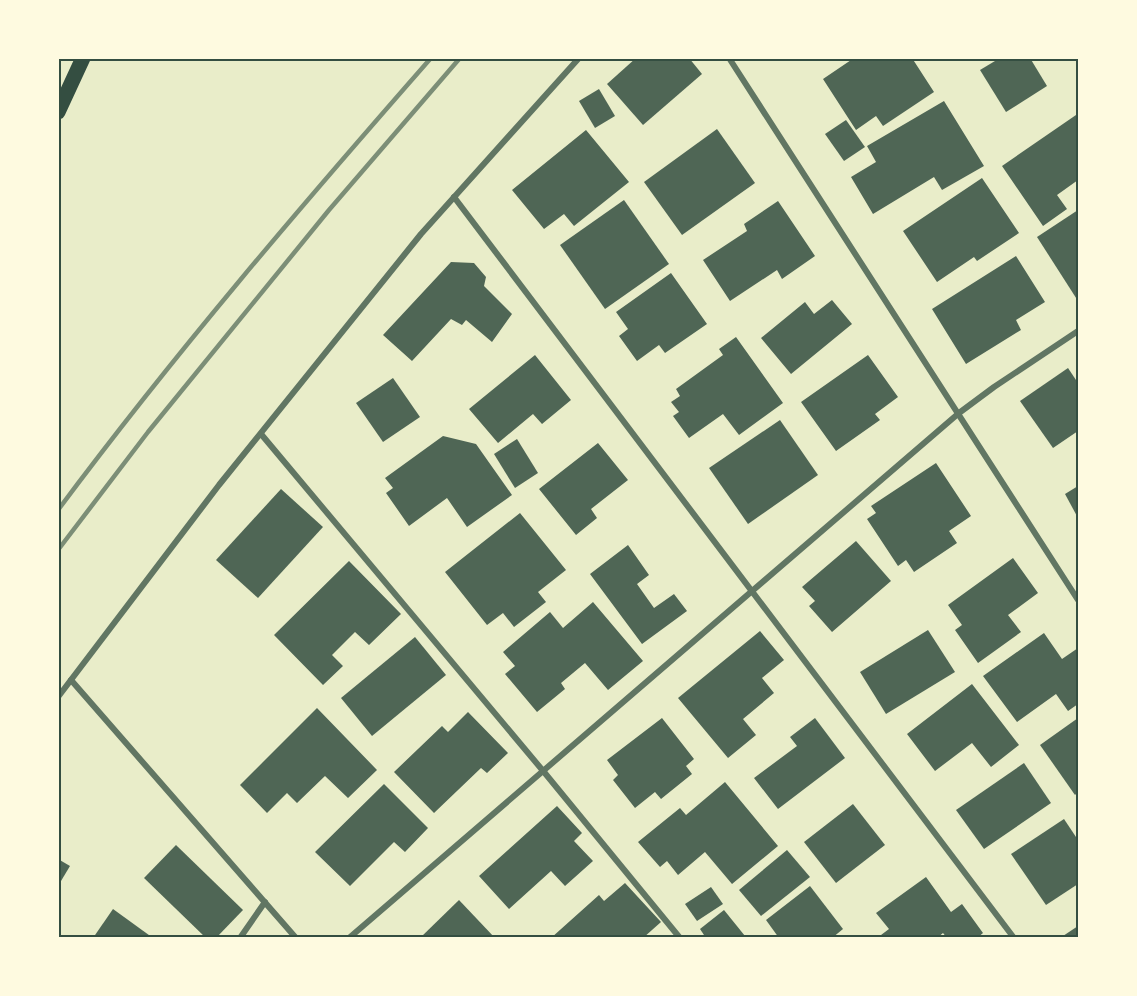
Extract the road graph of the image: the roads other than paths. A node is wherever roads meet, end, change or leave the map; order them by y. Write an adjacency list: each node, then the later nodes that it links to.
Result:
1 (83, 58): 4 (main road)
2 (579, 58): 5 (street)
3 (729, 58): 7 (street)
4 (58, 112)
5 (454, 197): 8 (street); 9 (street)
6 (1078, 331): 7 (street)
7 (959, 413): 9 (street); 10 (street)
8 (261, 434): 11 (street); 13 (street)
9 (752, 591): 13 (street); 19 (street)
10 (1078, 600)
11 (71, 680): 12 (street); 14 (street)
12 (58, 697)
13 (544, 772): 17 (street); 18 (street)
14 (265, 902): 15 (street); 16 (street)
15 (240, 938)
16 (296, 938)
17 (349, 938)
18 (680, 938)
19 (1014, 938)

